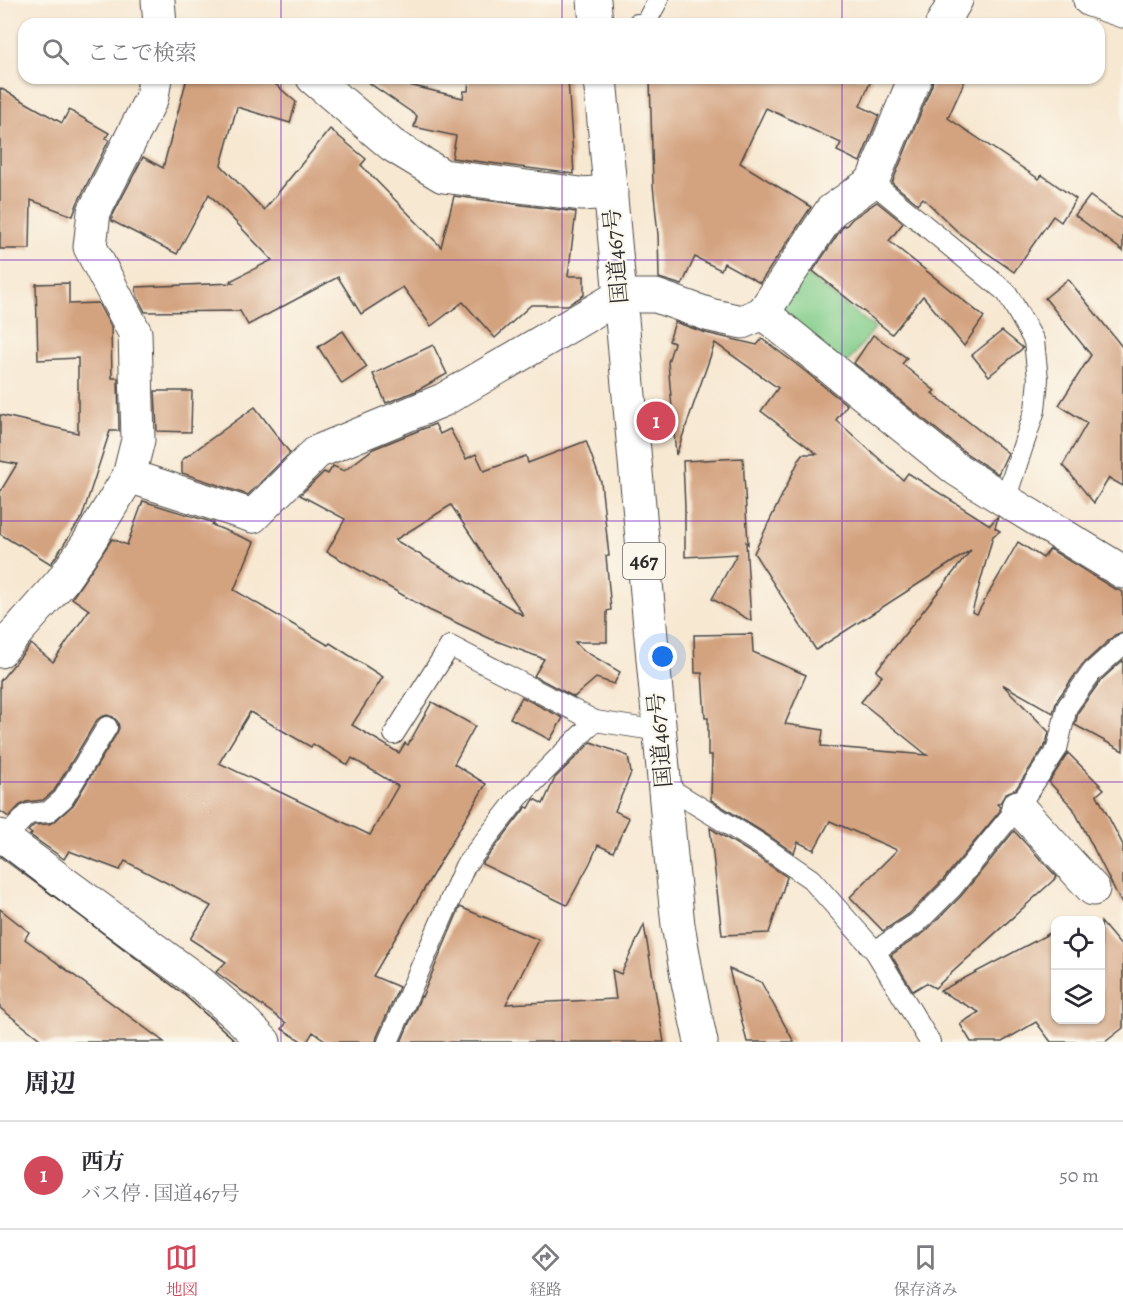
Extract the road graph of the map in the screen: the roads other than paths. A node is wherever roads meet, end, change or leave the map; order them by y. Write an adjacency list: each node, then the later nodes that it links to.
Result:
1 (158, 0): 6 (main road)
2 (594, 0): 7 (main road)
3 (658, 0): 8 (lane)
4 (1090, 0): 5 (main road)
5 (1123, 11)
6 (160, 18)
7 (596, 18)
8 (648, 18)
9 (154, 84): 17 (main road)
10 (320, 84): 14 (main road)
11 (601, 84): 14 (main road, 国道467号 / 467)
12 (913, 84): 13 (main road)
13 (872, 182): 16 (main road); 18 (lane)
14 (610, 192): 15 (main road, 国道467号 / 467)
15 (620, 296): 16 (main road); 17 (main road); 24 (main road, 国道467号 / 467)
16 (764, 313): 18 (main road)
17 (129, 476): 21 (main road)
18 (1005, 500): 19 (main road)
19 (1123, 572)
20 (1123, 644): 27 (lane)
21 (0, 651)
22 (595, 721): 24 (lane); 25 (lane); 32 (lane)
23 (107, 727): 28 (lane)
24 (660, 731): 26 (main road, 国道467号 / 467)
25 (394, 735)
26 (664, 785): 30 (lane); 33 (main road, 国道467号 / 467)
27 (1018, 807): 29 (main road); 30 (lane)
28 (2, 838): 31 (main road)
29 (1093, 890)
30 (875, 951): 34 (lane)
31 (264, 1042)
32 (388, 1042)
33 (701, 1042)
34 (930, 1042)

